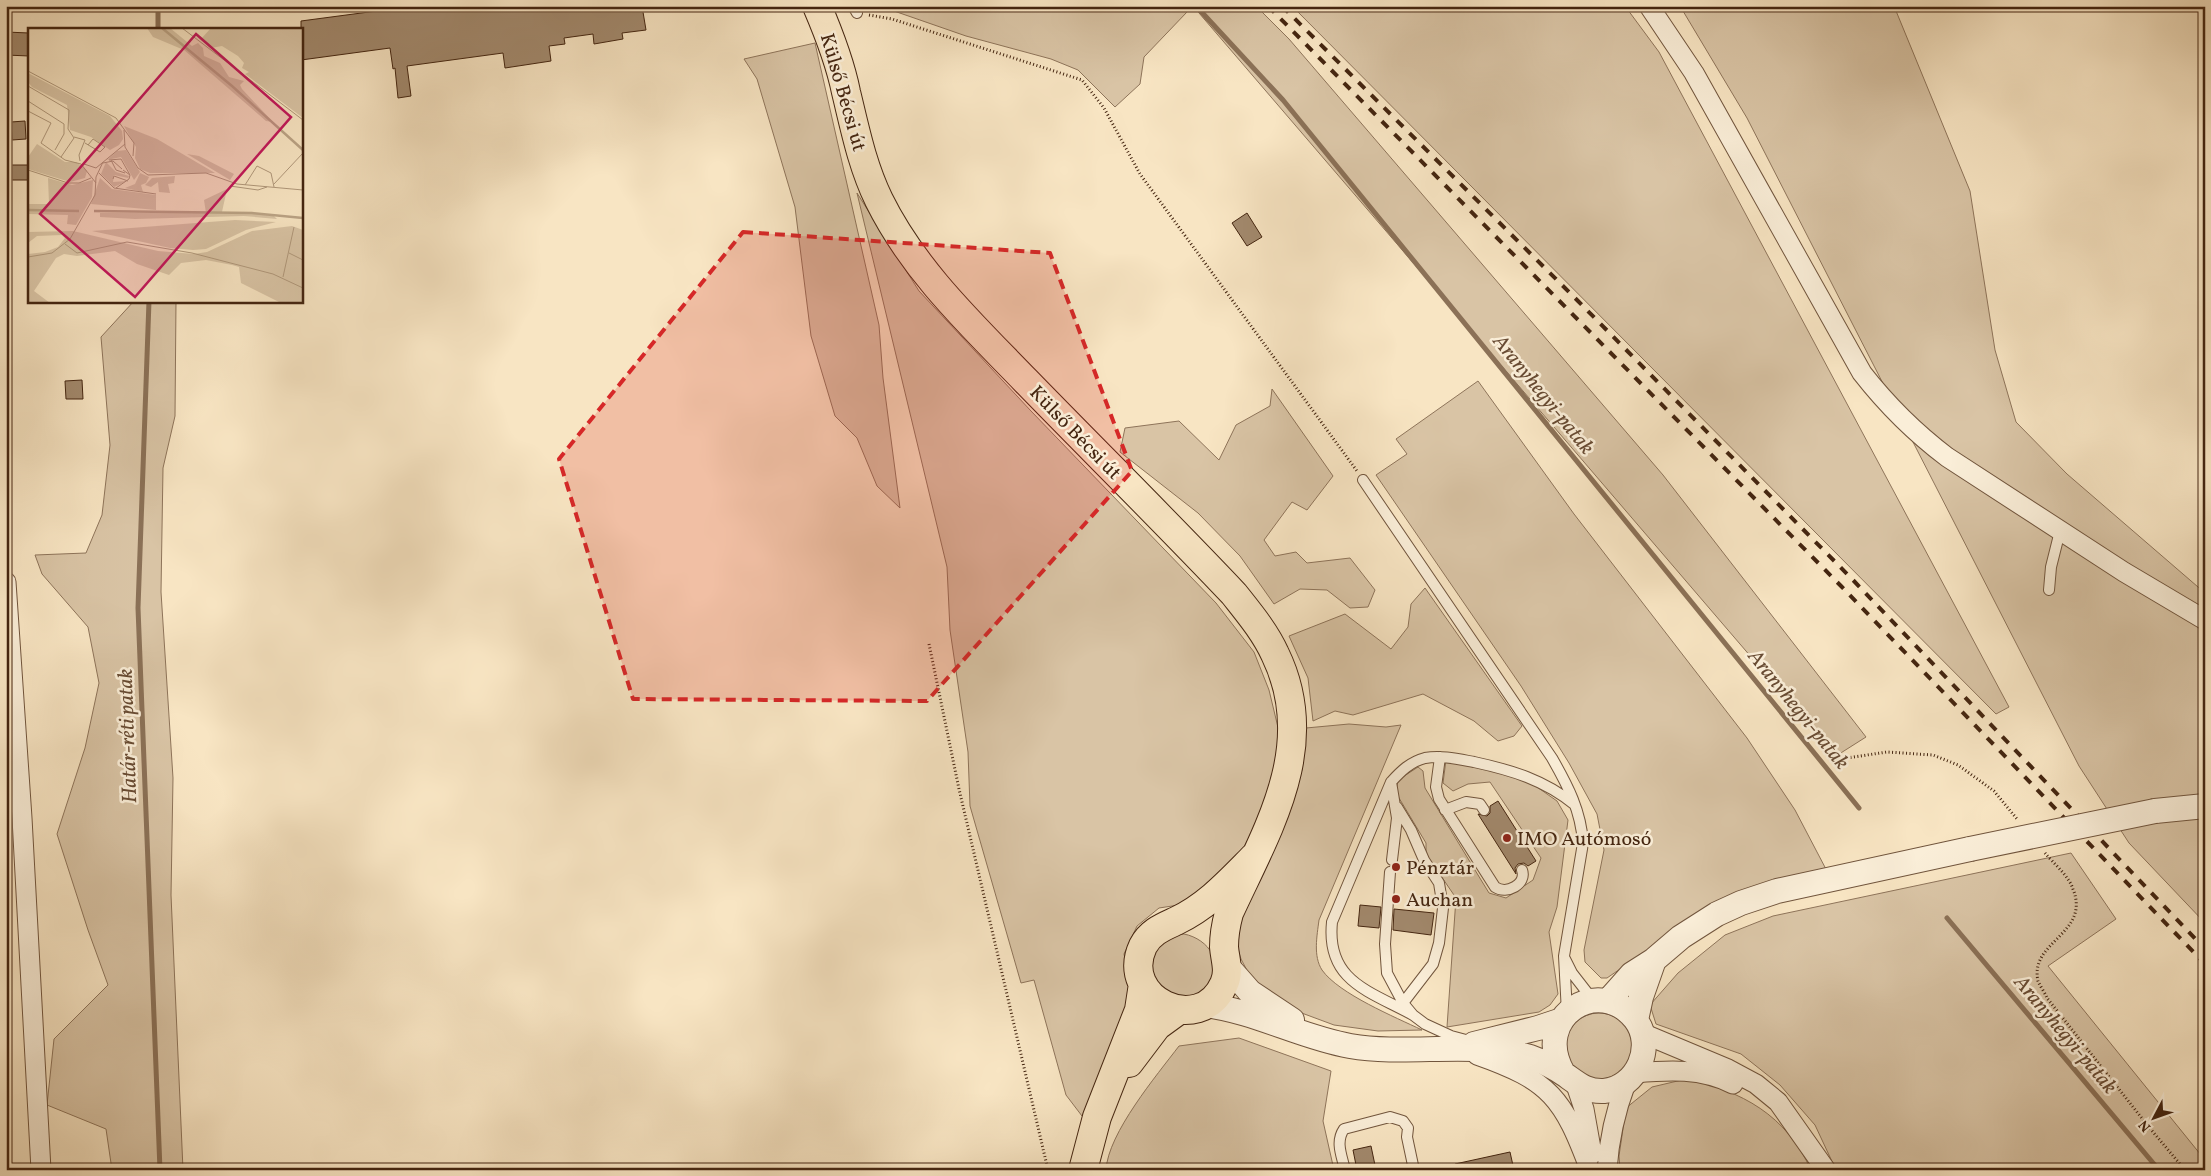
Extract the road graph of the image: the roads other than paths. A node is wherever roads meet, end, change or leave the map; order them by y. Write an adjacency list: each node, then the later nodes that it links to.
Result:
1 (817, 6): 15 (main road, Külső Bécsi út)
2 (1648, 6): 4 (street)
3 (1363, 480): 12 (lane)
4 (2060, 531): 6 (lane); 7 (street)
5 (6, 582): 36 (street)
6 (2049, 590)
7 (2205, 620)
8 (1440, 757): 9 (lane); 12 (lane); 13 (lane)
9 (1391, 782): 10 (lane); 27 (lane)
10 (1393, 800): 16 (lane); 25 (lane)
11 (2205, 806): 22 (street, bridge)
12 (1577, 807): 20 (lane)
13 (1445, 810): 14 (lane); 17 (lane)
14 (1484, 810)
15 (1255, 856): 19 (main road); 21 (main road, Külső Bécsi út)
16 (1392, 860)
17 (1522, 870)
18 (1390, 872): 25 (lane)
19 (1175, 922): 21 (main road); 23 (main road)
20 (1564, 956): 24 (lane); 28 (lane)
21 (1226, 957): 26 (main road); 30 (street)
22 (1654, 960): 24 (street); 29 (street)
23 (1143, 984): 26 (main road); 34 (main road)
24 (1601, 1001): 28 (street); 29 (street)
25 (1404, 1003): 27 (lane)
26 (1192, 1007): 30 (street); 34 (main road)
27 (1413, 1015): 31 (lane)
28 (1564, 1017): 31 (street); 33 (street)
29 (1639, 1027): 32 (street); 35 (street)
30 (1318, 1037): 31 (street)
31 (1467, 1045): 33 (street); 40 (street)
32 (1630, 1078): 33 (street); 35 (street); 41 (street)
33 (1570, 1079): 40 (street)
34 (1106, 1098): 37 (main road)
35 (1798, 1128): 42 (street)
36 (41, 1170)
37 (1082, 1170)
38 (1345, 1170): 39 (lane)
39 (1414, 1170)
40 (1592, 1170)
41 (1607, 1170)
42 (1826, 1170)

